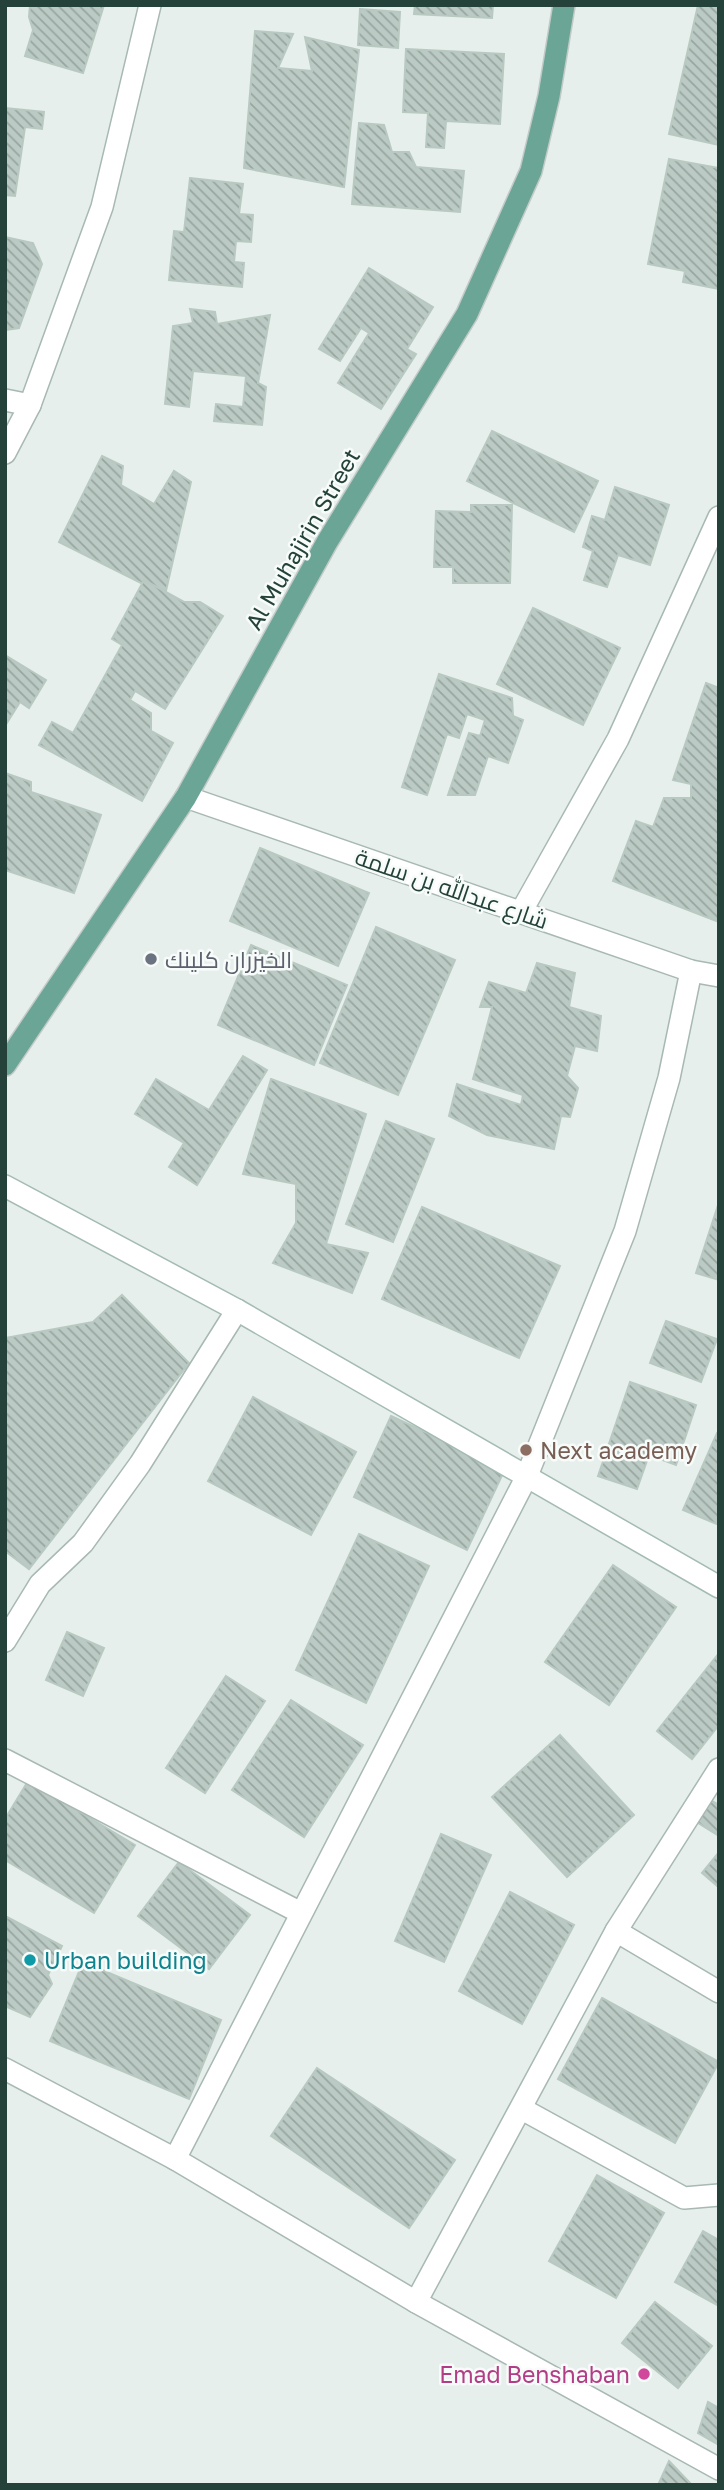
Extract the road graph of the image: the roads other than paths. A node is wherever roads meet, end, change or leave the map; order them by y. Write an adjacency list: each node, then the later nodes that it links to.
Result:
1 (150, 5): 4 (street)
2 (565, 5): 7 (main road, Al Muhajirin Street)
3 (5, 400): 4 (street)
4 (30, 405): 5 (street)
5 (5, 453)
6 (719, 517): 8 (street)
7 (186, 797): 8 (street, شارع عبدالله بن سلمة); 11 (main road, Al Muhajirin Street)
8 (521, 912): 9 (street, شارع عبدالله بن سلمة)
9 (691, 971): 10 (street, شارع عبدالله بن سلمة); 14 (street)
10 (719, 976)
11 (5, 1065)
12 (5, 1186): 13 (street)
13 (237, 1310): 14 (street); 16 (street)
14 (526, 1478): 15 (street); 19 (street)
15 (719, 1587)
16 (5, 1641)
17 (5, 1760): 19 (street)
18 (719, 1769): 20 (street)
19 (301, 1913): 24 (street)
20 (616, 1931): 21 (street); 23 (street)
21 (719, 1992)
22 (5, 2069): 24 (street)
23 (522, 2109): 25 (street); 26 (street)
24 (176, 2159): 26 (street)
25 (719, 2195)
26 (416, 2302): 27 (street)
27 (719, 2469)

